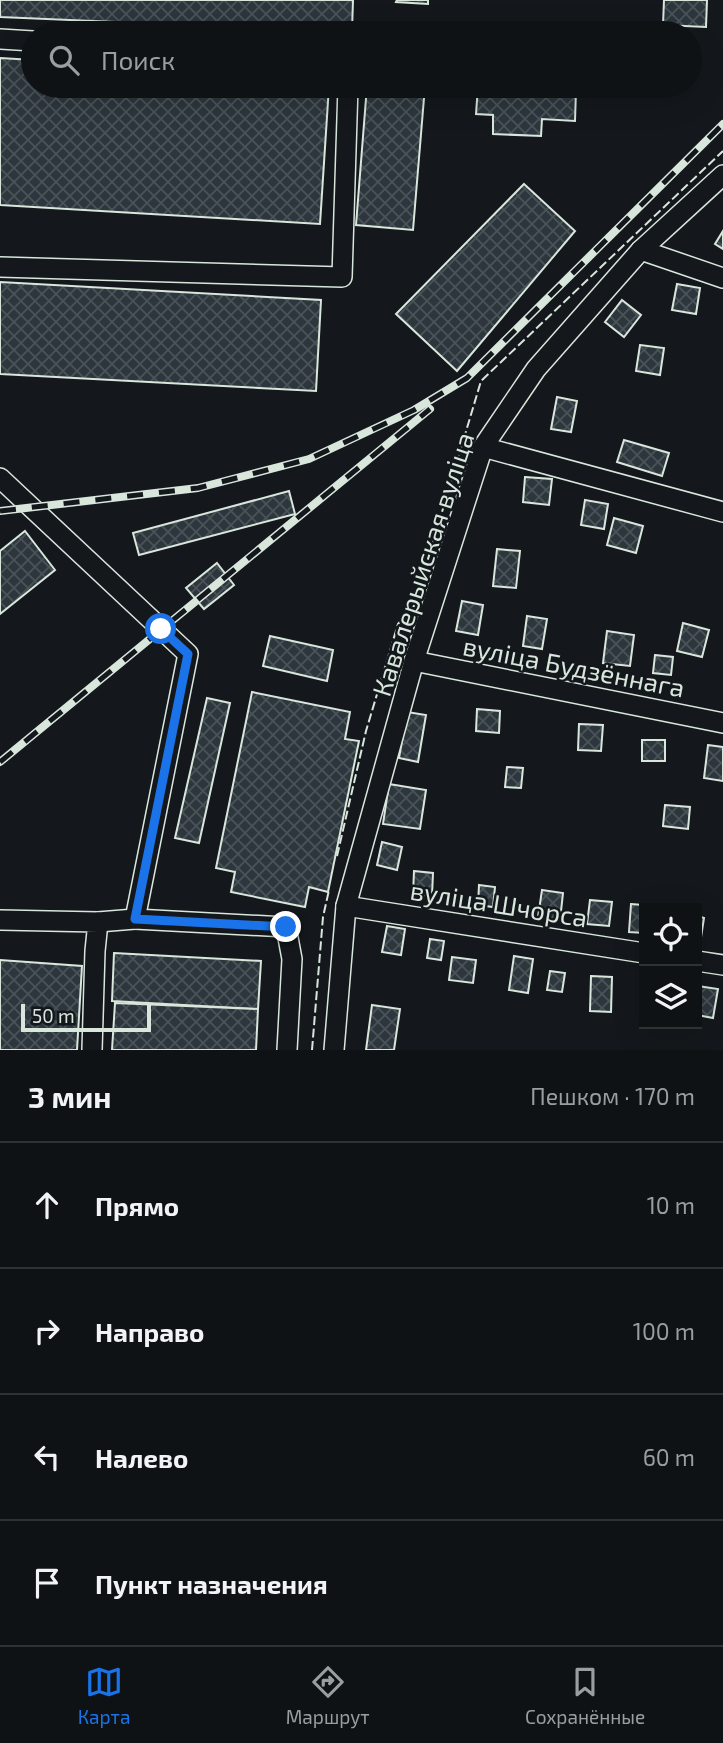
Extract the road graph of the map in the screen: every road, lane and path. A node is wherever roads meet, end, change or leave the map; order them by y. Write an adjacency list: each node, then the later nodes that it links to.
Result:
1 (0, 38): 2 (street)
2 (21, 40)
3 (348, 98): 6 (street)
4 (723, 174): 5 (street, Кавалерыйская вуліца)
5 (641, 250): 7 (street); 8 (street, Кавалерыйская вуліца)
6 (0, 267)
7 (723, 278)
8 (483, 447): 10 (street); 11 (street, Кавалерыйская вуліца)
9 (0, 478): 14 (street)
10 (723, 512)
11 (414, 661): 12 (street, вуліца Будзённага); 13 (street, Кавалерыйская вуліца)
12 (723, 723)
13 (346, 906): 17 (street, вуліца Шчорса); 22 (street, Кавалерыйская вуліца)
14 (135, 919): 16 (street); 21 (street)
15 (0, 920): 16 (street)
16 (98, 922): 20 (street)
17 (639, 952)
18 (702, 962): 19 (street)
19 (723, 965)
20 (92, 1050)
21 (287, 1050)
22 (334, 1050)

